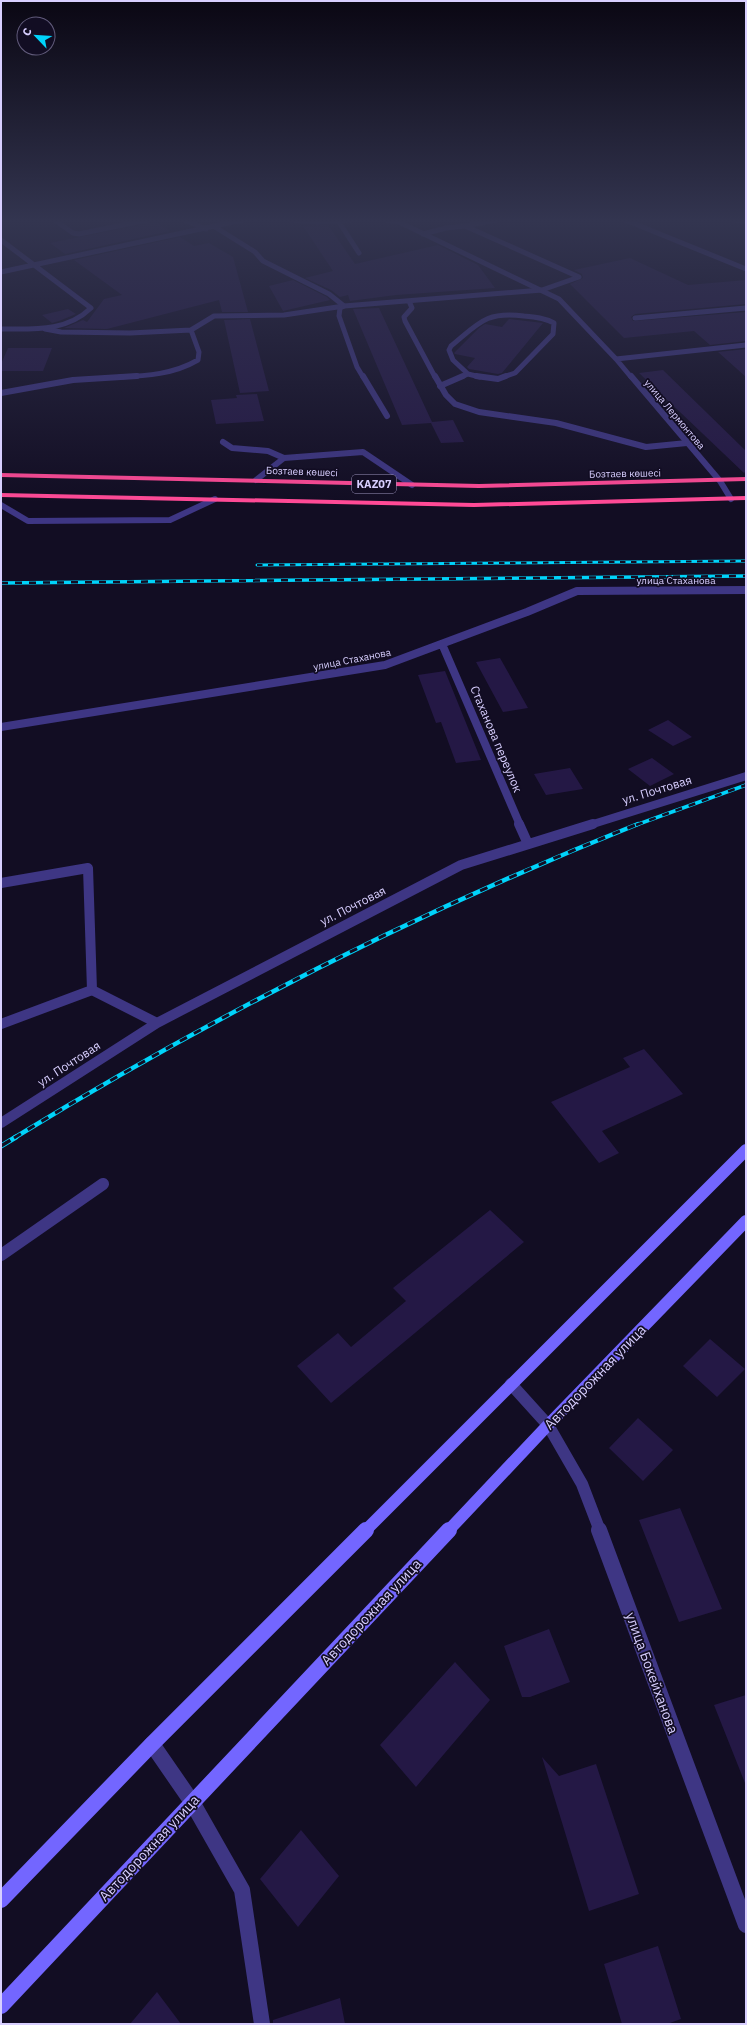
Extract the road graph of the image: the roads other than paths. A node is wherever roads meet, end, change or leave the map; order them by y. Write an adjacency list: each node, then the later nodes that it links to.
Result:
1 (86, 314): 10 (street)
2 (294, 314): 12 (street)
3 (339, 314): 18 (street)
4 (408, 314): 16 (street)
5 (502, 314): 15 (street)
6 (514, 314): 15 (street)
7 (573, 314): 14 (street, улица Лермонтова)
8 (684, 314): 9 (street)
9 (634, 318)
10 (45, 329): 11 (street); 12 (street)
11 (1, 330)
12 (191, 330): 17 (street)
13 (746, 345): 14 (street)
14 (616, 359): 20 (street, улица Лермонтова)
15 (468, 374): 16 (street)
16 (440, 386): 20 (street)
17 (1, 393)
18 (387, 416)
19 (223, 442): 21 (street)
20 (687, 443): 25 (street, улица Лермонтова)
21 (284, 458): 24 (street); 26 (street)
22 (1, 475): 24 (highway, Бозтаев көшесі / KAZ07)
23 (746, 479): 25 (highway, Бозтаев көшесі / KAZ07)
24 (256, 480): 26 (highway, Бозтаев көшесі / KAZ07)
25 (720, 481): 26 (highway, Бозтаев көшесі / KAZ07); 30 (street, улица Лермонтова)
26 (412, 485)
27 (1, 494): 29 (highway, KAZ07)
28 (746, 498): 30 (highway, KAZ07)
29 (215, 499): 30 (highway, KAZ07); 31 (street)
30 (730, 499)
31 (1, 505)
32 (746, 590): 33 (street, улица Стаханова)
33 (442, 644): 34 (street, улица Стаханова); 36 (street, Стаханова переулок)
34 (1, 727)
35 (746, 776): 36 (street, ул. Почтовая)
36 (528, 844): 39 (street, ул. Почтовая)
37 (1, 884): 38 (street)
38 (92, 990): 39 (street); 40 (street)
39 (157, 1023): 41 (street, ул. Почтовая)
40 (1, 1024)
41 (1, 1124)
42 (746, 1151): 46 (main road)
43 (103, 1184): 45 (street)
44 (746, 1221): 47 (main road, Автодорожная улица)
45 (1, 1255)
46 (511, 1384): 47 (street, улица Бокейханова); 48 (main road)
47 (548, 1425): 49 (main road, Автодорожная улица); 51 (street, улица Бокейханова)
48 (152, 1744): 49 (street); 50 (main road)
49 (192, 1802): 52 (main road, Автодорожная улица); 53 (street)
50 (1, 1900)
51 (746, 1926)
52 (1, 2006)
53 (262, 2024)

